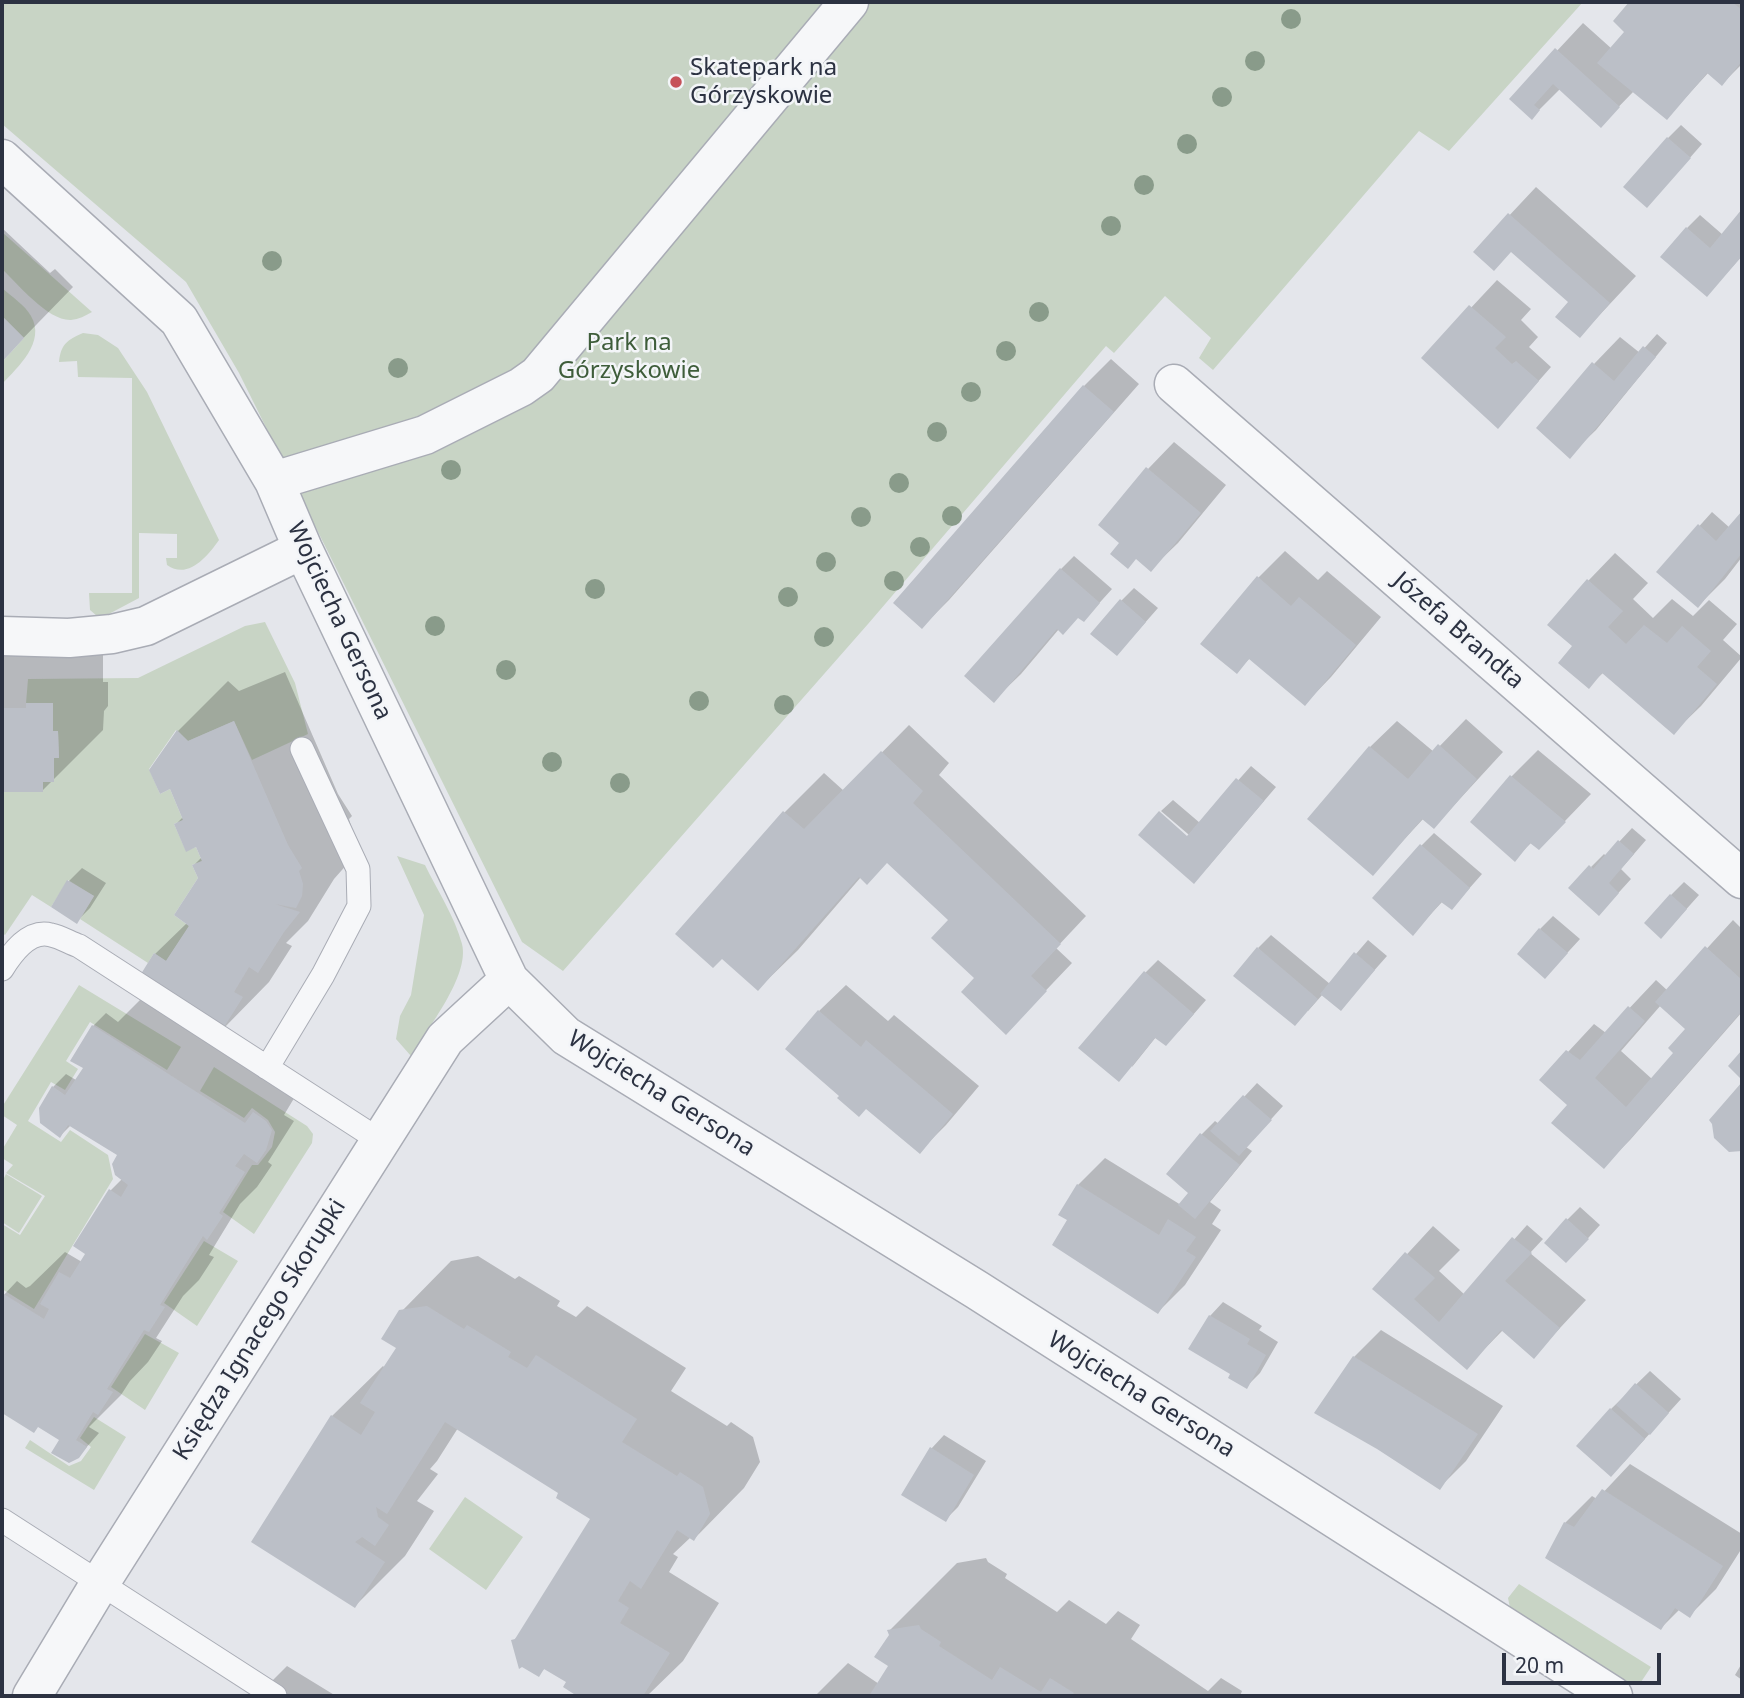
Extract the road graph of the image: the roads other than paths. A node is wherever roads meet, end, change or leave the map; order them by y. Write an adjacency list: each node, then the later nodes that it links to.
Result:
1 (849, 2): 4 (street)
2 (2, 159): 4 (street, Wojciecha Gersona)
3 (1174, 384): 8 (street, Józefa Brandta)
4 (274, 481): 5 (street, Wojciecha Gersona)
5 (303, 549): 6 (street); 10 (street, Wojciecha Gersona)
6 (2, 636)
7 (302, 749): 11 (lane)
8 (1742, 879)
9 (2, 969): 11 (lane)
10 (509, 980): 12 (street, Księdza Ignacego Skorupki); 17 (street, Wojciecha Gersona)
11 (267, 1068): 12 (lane)
12 (379, 1140): 14 (street, Księdza Ignacego Skorupki)
13 (2, 1520): 14 (lane)
14 (100, 1583): 15 (street, Księdza Ignacego Skorupki); 16 (lane)
15 (32, 1696)
16 (275, 1696)
17 (1614, 1696)

